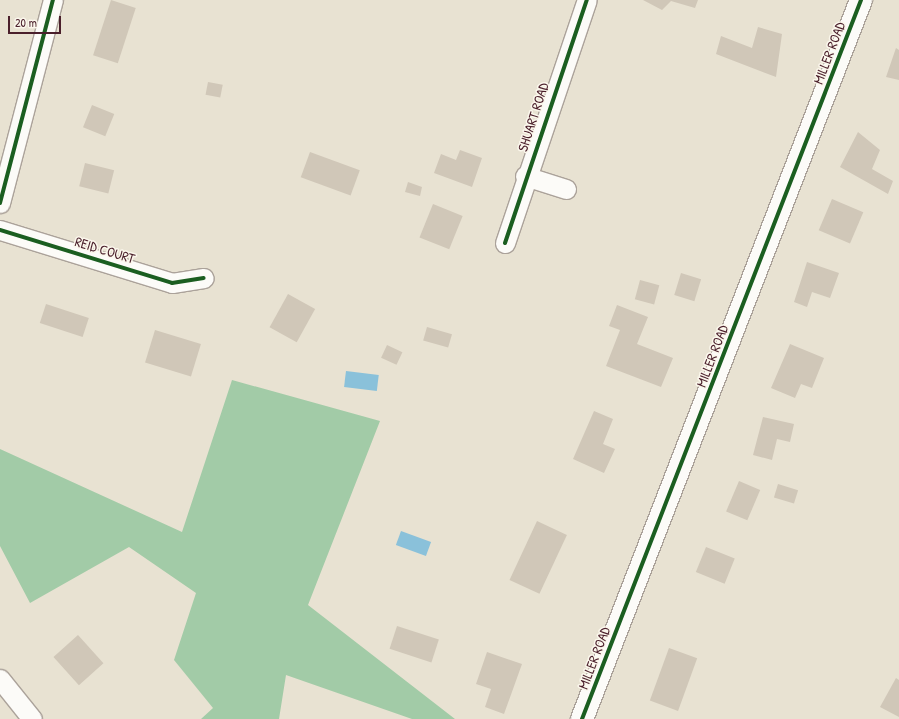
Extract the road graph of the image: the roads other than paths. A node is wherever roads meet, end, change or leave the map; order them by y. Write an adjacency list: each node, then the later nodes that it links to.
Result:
1 (53, 0): 6 (street)
2 (587, 0): 4 (street, SHUART ROAD)
3 (861, 0): 12 (street, MILLER ROAD)
4 (525, 176): 5 (street); 8 (street, SHUART ROAD)
5 (566, 189)
6 (0, 203)
7 (0, 230): 9 (street, REID COURT)
8 (505, 243)
9 (204, 278)
10 (0, 679): 11 (street)
11 (32, 719)
12 (582, 719)

